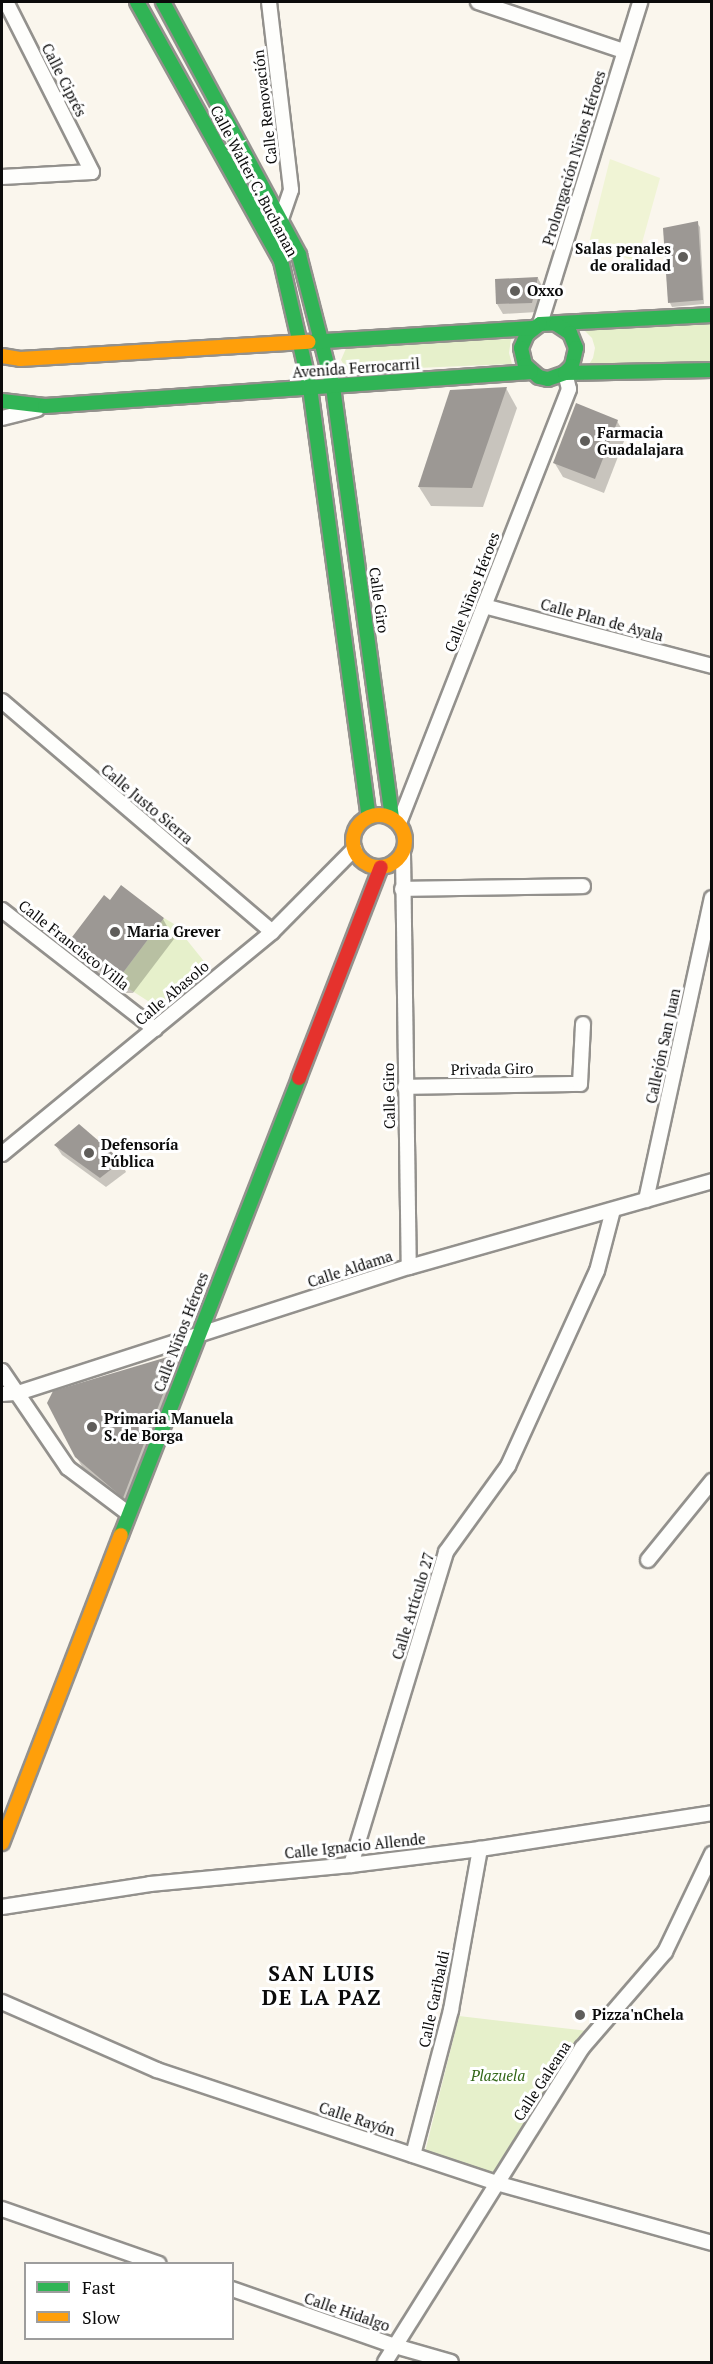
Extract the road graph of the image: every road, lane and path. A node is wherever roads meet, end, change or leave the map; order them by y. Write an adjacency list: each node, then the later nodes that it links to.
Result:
1 (6, 2): 9 (street, Calle Ciprés)
2 (137, 2): 11 (street, Calle Walter C. Buchanan)
3 (163, 2): 10 (street, Calle Walter C. Buchanan)
4 (269, 2): 10 (street, Calle Renovación)
5 (478, 2): 7 (street)
6 (640, 2): 8 (street, Prolongación Niños Héroes)
7 (500, 5): 8 (street)
8 (624, 51): 14 (street, Prolongación Niños Héroes)
9 (2, 177)
10 (282, 222): 11 (street, Calle Renovación); 15 (street, Calle Walter C. Buchanan)
11 (267, 237): 16 (street, Calle Walter C. Buchanan)
12 (711, 315): 13 (street, Avenida Ferrocarril)
13 (556, 324): 14 (street, Avenida Ferrocarril); 20 (street)
14 (537, 326): 15 (street, Avenida Ferrocarril); 19 (street)
15 (321, 340): 16 (street, Avenida Ferrocarril); 21 (street, Calle Walter C. Buchanan)
16 (301, 341): 17 (street, Avenida Ferrocarril); 22 (street, Calle Walter C. Buchanan)
17 (2, 356)
18 (711, 370): 20 (street, Avenida Ferrocarril)
19 (531, 372): 20 (street, Avenida Ferrocarril); 21 (street, Avenida Ferrocarril)
20 (565, 373): 26 (street, Calle Niños Héroes)
21 (333, 387): 22 (street, Avenida Ferrocarril); 30 (street, Calle Giro)
22 (310, 388): 24 (street, Avenida Ferrocarril); 29 (street)
23 (2, 401): 24 (street, Avenida Ferrocarril)
24 (45, 406): 25 (street)
25 (2, 418)
26 (484, 606): 27 (street, Calle Plan de Ayala); 30 (street, Calle Niños Héroes)
27 (711, 666)
28 (2, 701): 38 (street, Calle Justo Sierra)
29 (369, 817): 30 (street); 31 (street)
30 (395, 821): 32 (street)
31 (354, 849): 33 (street); 38 (street, Calle Abasolo)
32 (403, 853): 33 (street); 35 (street, Calle Giro)
33 (381, 867): 47 (street, Calle Niños Héroes)
34 (583, 886): 35 (street)
35 (402, 889): 41 (street, Calle Giro)
36 (711, 898): 44 (street, Callejón San Juan)
37 (2, 910): 40 (street, Calle Francisco Villa)
38 (272, 932): 40 (street, Calle Abasolo)
39 (583, 1024): 41 (street, Privada Giro)
40 (155, 1029): 42 (street, Calle Abasolo)
41 (405, 1087): 46 (street, Calle Giro)
42 (2, 1152)
43 (711, 1181): 44 (street, Calle Aldama)
44 (646, 1200): 45 (street, Calle Aldama)
45 (613, 1210): 46 (street, Calle Aldama); 58 (street, Calle Artículo 27)
46 (409, 1267): 47 (street, Calle Aldama)
47 (197, 1335): 49 (street, Calle Aldama); 52 (street, Calle Niños Héroes)
48 (2, 1371): 49 (street)
49 (18, 1393): 50 (street, Calle Aldama); 52 (street)
50 (2, 1394)
51 (711, 1482): 53 (street)
52 (128, 1513): 55 (street, Calle Niños Héroes)
53 (648, 1560)
54 (711, 1813): 56 (street, Calle Ignacio Allende)
55 (2, 1843)
56 (480, 1848): 58 (street, Calle Ignacio Allende); 61 (street, Calle Garibaldi)
57 (711, 1854): 62 (street, Calle Galeana)
58 (351, 1865): 59 (street, Calle Ignacio Allende)
59 (2, 1907)
60 (2, 2002): 61 (street, Calle Rayón)
61 (413, 2155): 62 (street, Calle Rayón)
62 (496, 2183): 64 (street, Calle Rayón); 67 (street, Calle Galeana)
63 (2, 2209): 65 (street)
64 (711, 2243)
65 (153, 2262)
66 (234, 2290): 67 (street, Calle Hidalgo)
67 (395, 2346): 68 (street, Calle Galeana); 69 (street, Calle Hidalgo)
68 (385, 2362)
69 (451, 2362)

